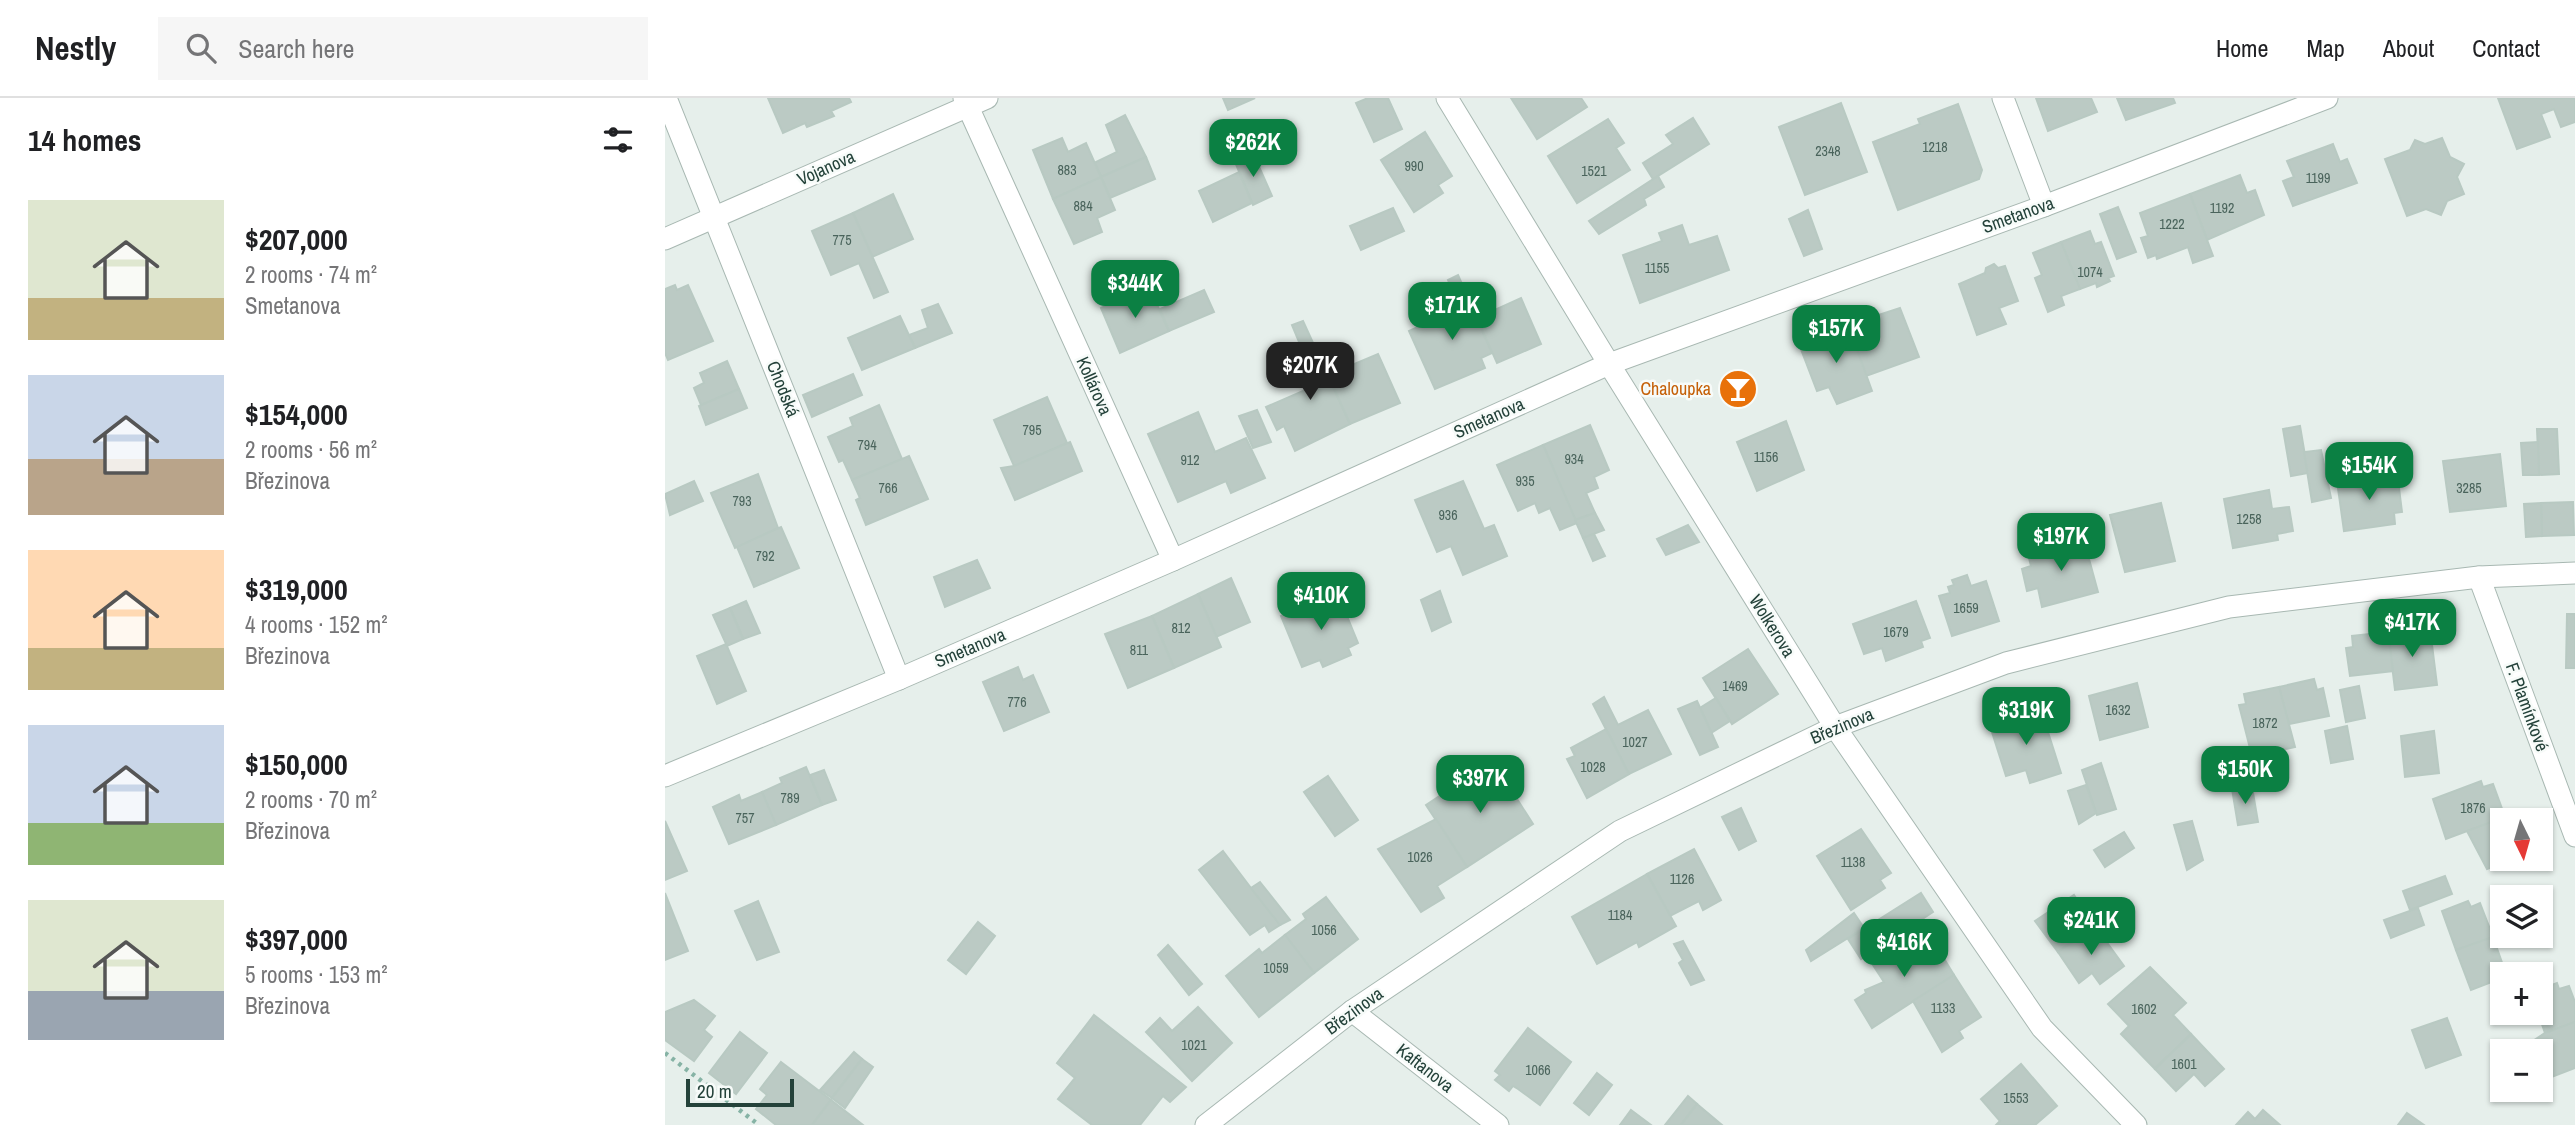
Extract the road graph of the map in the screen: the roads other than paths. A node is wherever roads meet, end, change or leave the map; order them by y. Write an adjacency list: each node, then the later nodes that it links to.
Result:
1 (666, 98): 7 (street, Chodská)
2 (1447, 98): 9 (street, Wolkerova)
3 (2003, 98): 6 (street)
4 (2327, 98): 6 (street, Smetanova)
5 (973, 101): 7 (street, Vojanova); 10 (street, Kollárova)
6 (2044, 206): 9 (street, Smetanova)
7 (714, 217): 8 (street, Vojanova); 13 (street, Chodská)
8 (665, 239)
9 (1609, 365): 10 (street, Smetanova); 14 (street, Wolkerova)
10 (1173, 560): 13 (street, Smetanova)
11 (2575, 573): 12 (street, Březinova)
12 (2479, 578): 14 (street, Březinova); 16 (street, F. Plamínkové)
13 (899, 679): 15 (street, Smetanova)
14 (1835, 727): 17 (street, Březinova); 20 (street, Wolkerova)
15 (665, 776)
16 (2575, 836)
17 (1352, 1010): 18 (street, Březinova); 19 (street, Kaftanova)
18 (1206, 1125)
19 (1498, 1125)
20 (2136, 1125)

